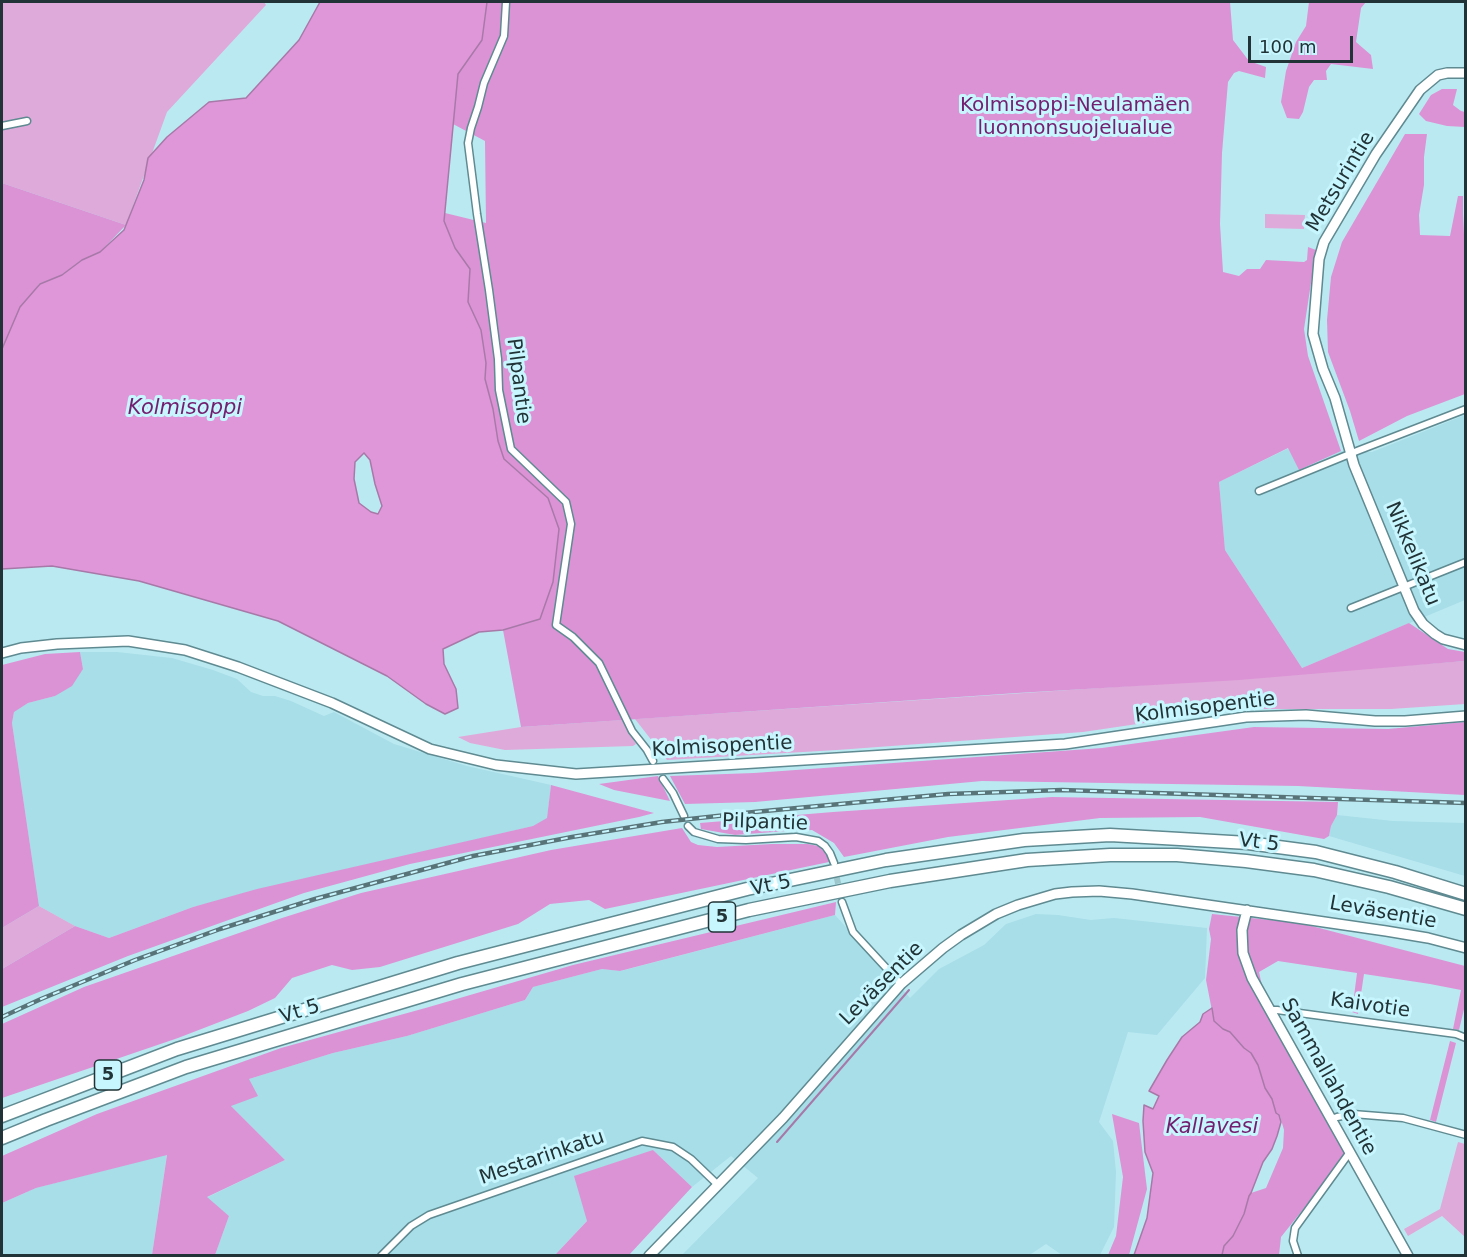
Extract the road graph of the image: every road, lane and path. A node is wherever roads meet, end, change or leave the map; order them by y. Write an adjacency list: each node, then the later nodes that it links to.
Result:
1 (506, 2): 14 (street, Pilpantie)
2 (1466, 74): 6 (main road, Metsurintie)
3 (27, 121): 4 (street)
4 (2, 126)
5 (1466, 409): 6 (street)
6 (1351, 453): 7 (street); 9 (main road, Nikkelikatu)
7 (1258, 491)
8 (1466, 562): 9 (street)
9 (1403, 586): 10 (street); 11 (main road, Nikkelikatu)
10 (1351, 608)
11 (1466, 645)
12 (2, 653): 13 (main road, Kolmisopentie)
13 (1466, 716)
14 (653, 761)
15 (663, 779): 16 (street)
16 (684, 816)
17 (688, 826): 18 (street, Pilpantie)
18 (834, 863)
19 (1466, 894): 27 (highway, Vt 5 / 5)
20 (842, 902): 24 (street)
21 (1466, 909): 30 (highway, Vt 5 / 5)
22 (1247, 910): 23 (main road, Leväsentie); 24 (main road, Leväsentie); 25 (main road, Sammallahdentie)
23 (1466, 948)
24 (901, 984): 32 (main road, Leväsentie)
25 (1270, 1010): 26 (street, Kaivotie); 28 (main road, Sammallahdentie)
26 (1466, 1038)
27 (2, 1115)
28 (1331, 1119): 29 (street); 31 (main road, Sammallahdentie)
29 (1466, 1135)
30 (2, 1138)
31 (1350, 1152): 35 (street); 36 (main road, Sammallahdentie)
32 (717, 1185): 33 (street, Mestarinkatu); 34 (main road, Leväsentie)
33 (381, 1256)
34 (649, 1256)
35 (1298, 1256)
36 (1408, 1256)

